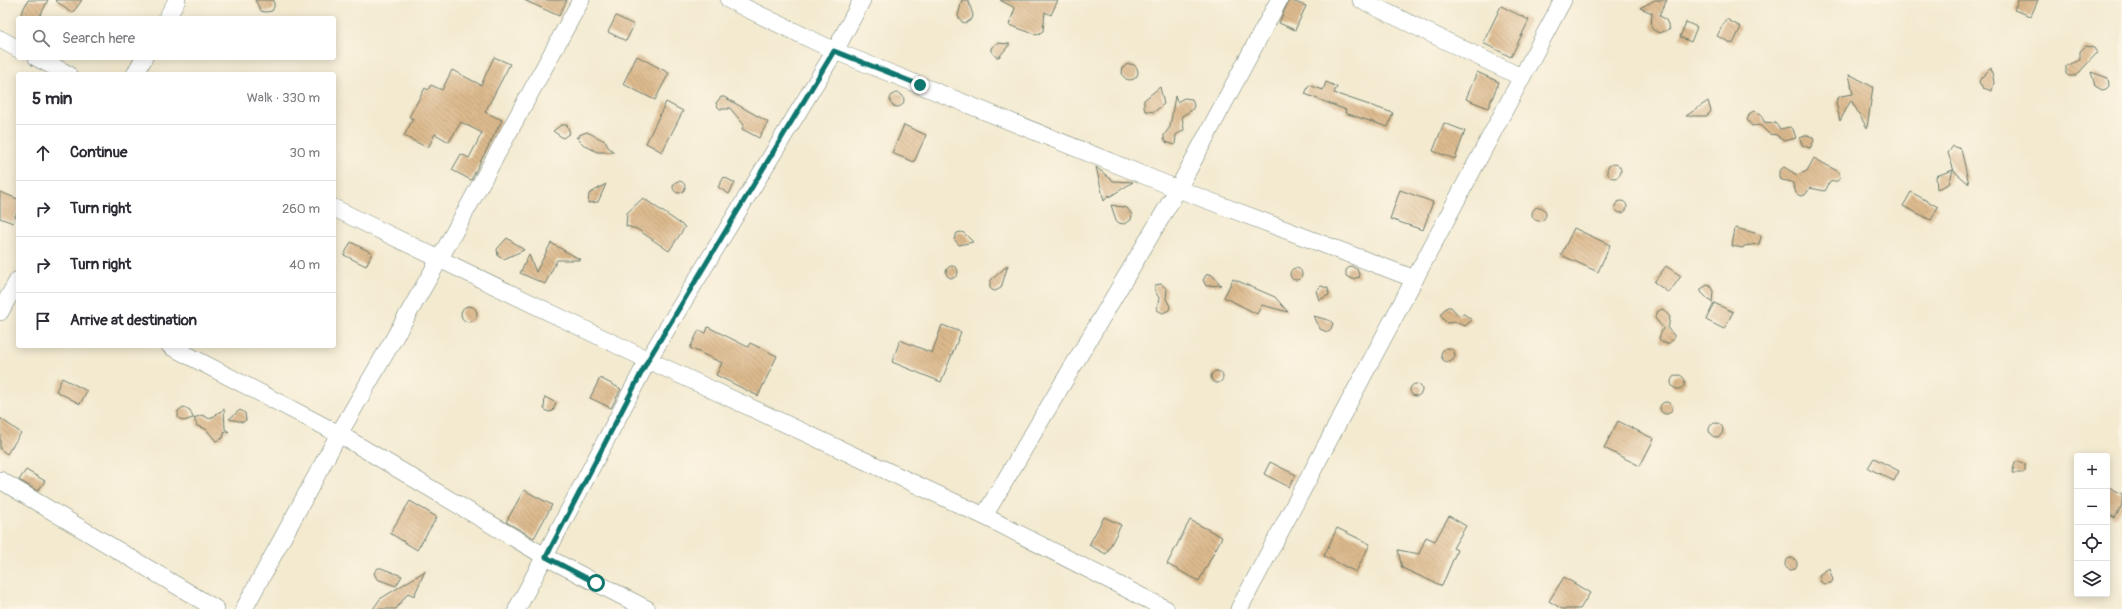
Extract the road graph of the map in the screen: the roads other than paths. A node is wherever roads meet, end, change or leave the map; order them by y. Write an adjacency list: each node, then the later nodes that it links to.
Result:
1 (177, 0): 8 (street)
2 (581, 0): 19 (street)
3 (729, 0): 11 (street)
4 (862, 0): 11 (street)
5 (1279, 0): 17 (street)
6 (1361, 0): 16 (street)
7 (1563, 0): 16 (street)
8 (168, 16)
9 (0, 39): 10 (street)
10 (16, 47)
11 (834, 51): 17 (street); 24 (street)
12 (41, 60): 14 (street)
13 (143, 60): 15 (street)
14 (64, 72)
15 (136, 72)
16 (1521, 77): 20 (street)
17 (1178, 189): 20 (street); 27 (street)
18 (336, 209): 19 (street)
19 (439, 260): 24 (street); 25 (street)
20 (1415, 280): 34 (street)
21 (16, 284): 22 (street)
22 (0, 312)
23 (174, 348): 25 (street)
24 (648, 360): 27 (street); 28 (street)
25 (339, 434): 28 (street); 30 (street)
26 (0, 480): 29 (street)
27 (984, 516): 33 (street)
28 (546, 557): 31 (street); 32 (street)
29 (216, 609)
30 (244, 609)
31 (517, 609)
32 (646, 609)
33 (1166, 609)
34 (1239, 609)

